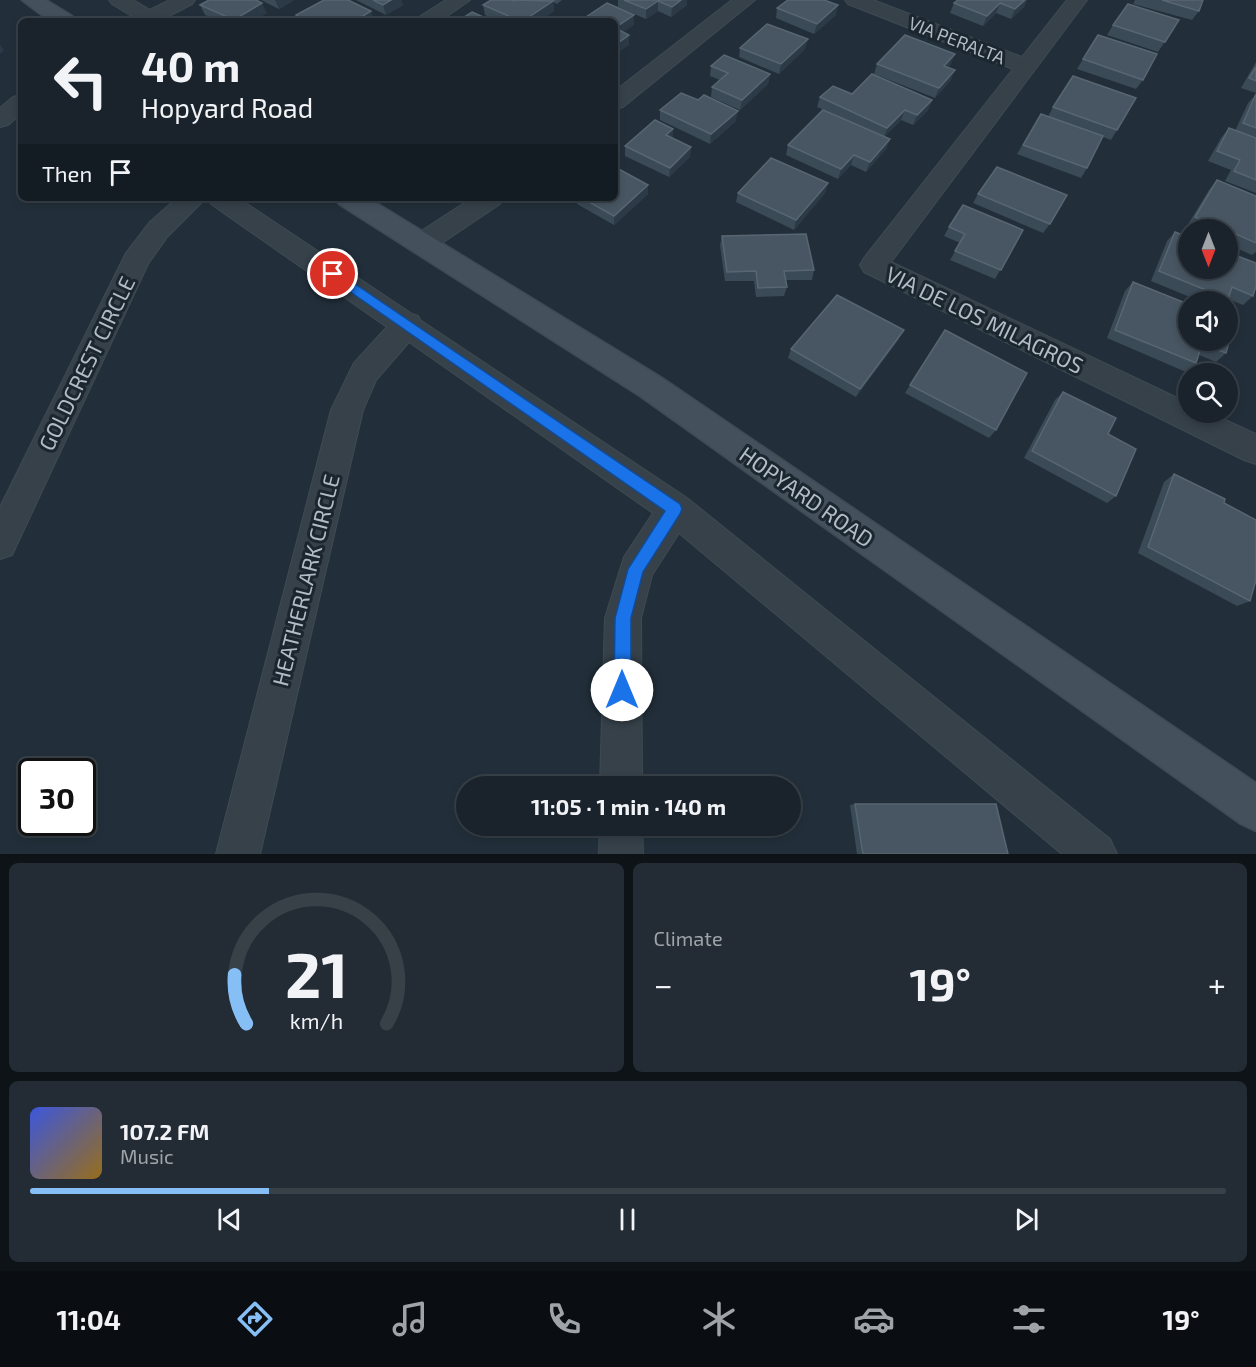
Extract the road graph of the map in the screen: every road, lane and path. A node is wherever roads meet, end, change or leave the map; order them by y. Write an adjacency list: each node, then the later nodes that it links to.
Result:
1 (32, 0): 8 (main road)
2 (119, 0): 9 (street)
3 (185, 0): 10 (street)
4 (460, 0): 11 (street)
5 (745, 0): 13 (street)
6 (855, 0): 12 (street, VIA PERALTA)
7 (1077, 0): 12 (street)
8 (59, 18)
9 (149, 18)
10 (155, 18)
11 (431, 18)
12 (1025, 66): 20 (street, VIA DE LOS MILAGROS)
13 (618, 100)
14 (190, 201): 22 (street, GOLDCREST CIRCLE)
15 (224, 201): 19 (street)
16 (353, 201): 18 (main road, HOPYARD ROAD)
17 (486, 201): 18 (street)
18 (421, 244): 24 (main road, HOPYARD ROAD)
19 (408, 324): 21 (street); 26 (street, HEATHERLARK CIRCLE)
20 (1256, 448)
21 (675, 509): 23 (street); 28 (street)
22 (0, 543)
23 (621, 776)
24 (1256, 809)
25 (621, 836): 27 (street)
26 (238, 854)
27 (621, 854)
28 (1095, 854)

